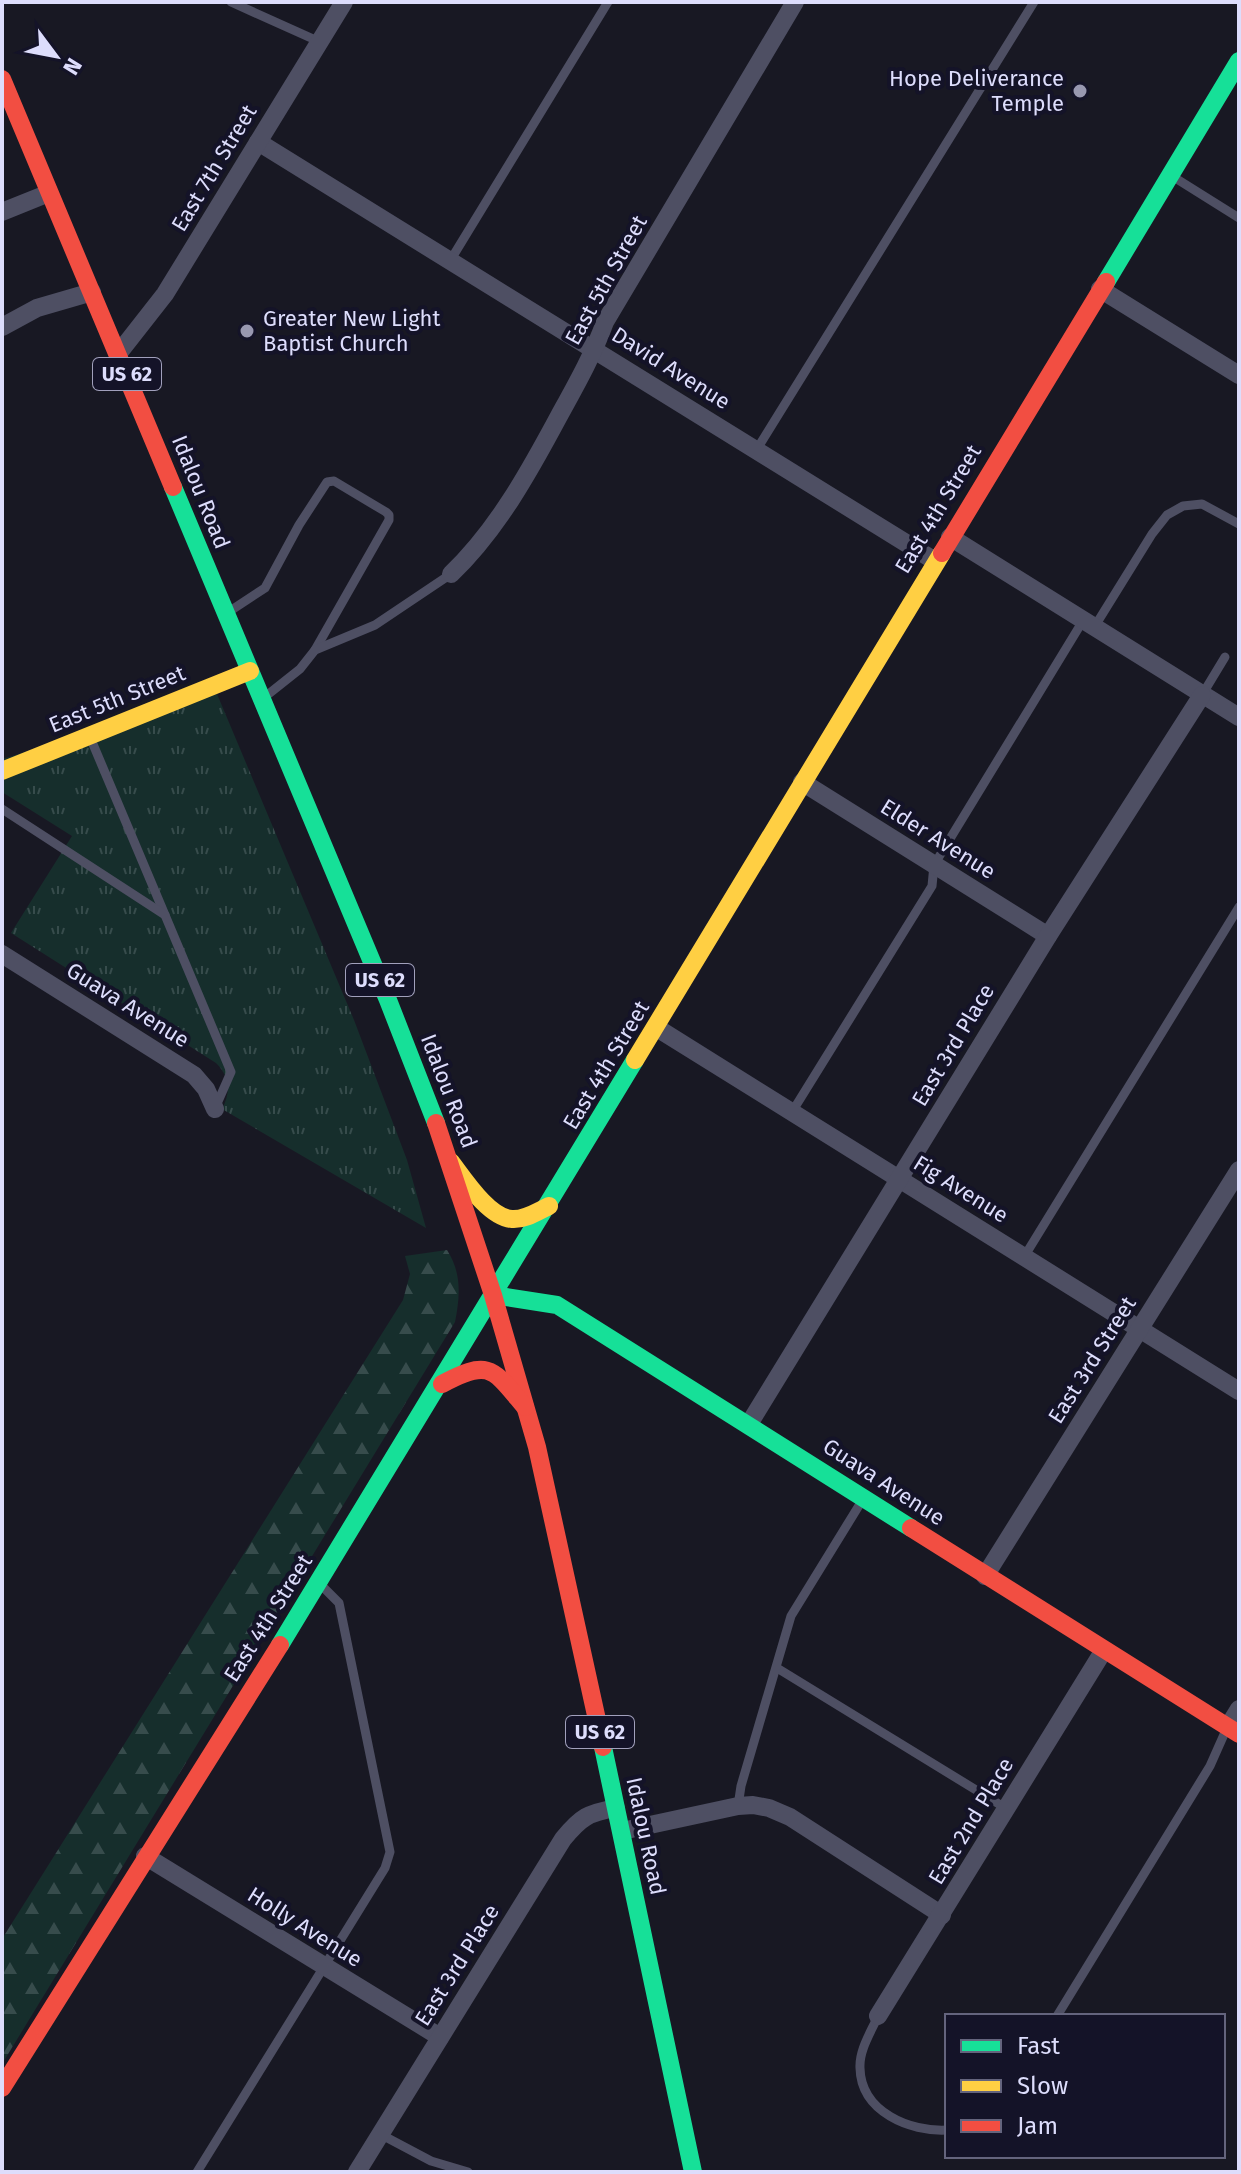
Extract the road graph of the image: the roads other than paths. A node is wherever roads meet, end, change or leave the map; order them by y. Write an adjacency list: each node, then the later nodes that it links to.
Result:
1 (231, 2): 6 (lane)
2 (344, 2): 6 (street, East 7th Street)
3 (608, 2): 14 (lane)
4 (795, 2): 18 (street, East 5th Street)
5 (1034, 2): 21 (lane)
6 (320, 42): 9 (street, East 7th Street)
7 (1238, 64): 10 (main road, East 4th Street)
8 (2, 79): 11 (main road, Idalou Road / US 62)
9 (258, 142): 14 (street, David Avenue); 19 (street, East 7th Street)
10 (1169, 174): 13 (lane); 15 (main road, East 4th Street)
11 (49, 193): 12 (street); 16 (main road, Idalou Road / US 62)
12 (2, 212)
13 (1239, 218)
14 (450, 261): 18 (street, David Avenue)
15 (1100, 289): 20 (street); 23 (main road, East 4th Street)
16 (92, 292): 17 (street); 19 (main road, Idalou Road / US 62)
17 (2, 327)
18 (595, 349): 21 (street, David Avenue); 25 (street, East 5th Street)
19 (118, 354): 26 (main road, Idalou Road / US 62)
20 (1239, 375)
21 (757, 449): 24 (street, David Avenue)
22 (1239, 524): 27 (lane)
23 (950, 537): 24 (main road, East 4th Street); 27 (street)
24 (935, 561): 36 (main road, East 4th Street)
25 (451, 574): 28 (lane)
26 (226, 614): 28 (lane); 30 (main road, Idalou Road / US 62)
27 (1089, 623): 31 (street); 38 (lane)
28 (315, 650): 32 (lane)
29 (1225, 657): 31 (lane)
30 (250, 671): 32 (main road, Idalou Road / US 62); 34 (main road, East 5th Street)
31 (1202, 695): 33 (street); 41 (street, East 3rd Place)
32 (262, 699): 46 (main road, Idalou Road / US 62)
33 (1239, 717)
34 (90, 735): 35 (main road, East 5th Street); 40 (lane)
35 (2, 771)
36 (802, 782): 38 (street, Elder Avenue); 43 (main road, East 4th Street)
37 (2, 809): 40 (lane)
38 (934, 865): 41 (street, Elder Avenue); 45 (lane)
39 (1239, 907): 50 (lane)
40 (165, 915): 44 (lane)
41 (1048, 936): 48 (street, East 3rd Place)
42 (2, 954): 44 (street, Guava Avenue)
43 (657, 1028): 45 (street, Fig Avenue); 49 (main road, East 4th Street)
44 (215, 1109)
45 (792, 1112): 48 (street, Fig Avenue)
46 (450, 1160): 49 (main road); 51 (main road, Idalou Road / US 62)
47 (1239, 1170): 52 (street, East 3rd Street)
48 (899, 1178): 50 (street, Fig Avenue); 56 (street, East 3rd Place)
49 (549, 1206): 51 (main road, East 4th Street)
50 (1024, 1257): 52 (street, Fig Avenue)
51 (493, 1295): 53 (main road, East 4th Street); 55 (main road, Idalou Road / US 62); 56 (main road, Guava Avenue)
52 (1140, 1329): 54 (street, Fig Avenue); 58 (street, East 3rd Street)
53 (439, 1386): 55 (main road); 59 (main road, East 4th Street)
54 (1239, 1391)
55 (525, 1407): 65 (main road, Idalou Road / US 62)
56 (749, 1424): 57 (main road, Guava Avenue)
57 (863, 1499): 58 (main road, Guava Avenue); 61 (lane)
58 (985, 1576): 60 (main road, Guava Avenue)
59 (319, 1583): 68 (main road, East 4th Street); 70 (lane)
60 (1104, 1650): 63 (main road, Guava Avenue); 66 (street, East 2nd Place)
61 (777, 1668): 64 (lane); 66 (lane)
62 (1239, 1709): 63 (street)
63 (1233, 1731): 71 (lane)
64 (738, 1806): 67 (street); 69 (street)
65 (616, 1808): 67 (main road, Idalou Road / US 62); 73 (street, East 3rd Place)
66 (1007, 1809): 69 (street, East 2nd Place)
67 (622, 1831): 80 (main road, Idalou Road / US 62)
68 (145, 1856): 70 (street, Holly Avenue); 74 (main road, East 4th Street)
69 (942, 1915): 72 (street, East 2nd Place)
70 (324, 1966): 73 (street, Holly Avenue); 77 (lane)
71 (1058, 2014)
72 (878, 2016): 75 (lane)
73 (440, 2037): 76 (street, East 3rd Place)
74 (2, 2088)
75 (945, 2130)
76 (380, 2134): 78 (street, East 3rd Place); 79 (lane)
77 (197, 2172)
78 (357, 2172)
79 (468, 2172)
80 (693, 2172)

